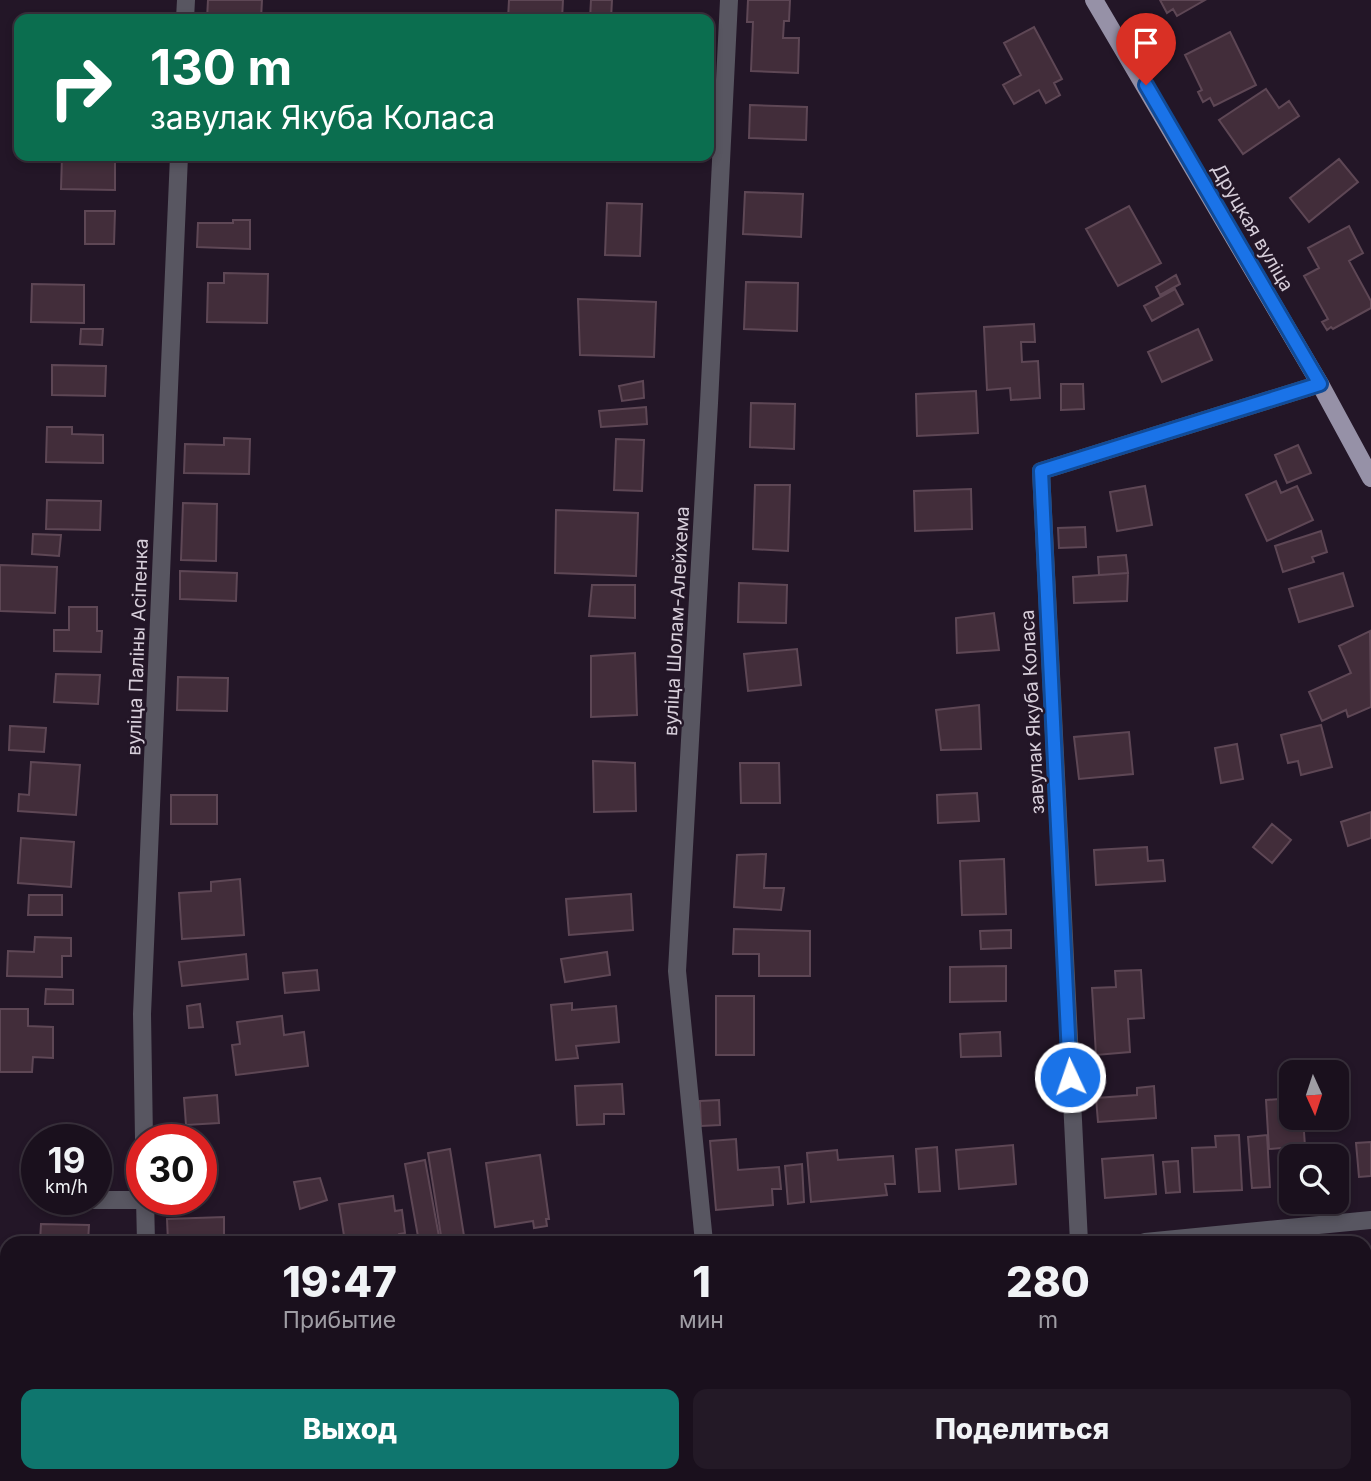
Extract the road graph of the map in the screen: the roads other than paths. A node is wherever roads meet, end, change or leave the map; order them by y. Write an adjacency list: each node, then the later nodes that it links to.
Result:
1 (729, 0): 3 (street, вуліца Шолам-Алейхема)
2 (1094, 0): 5 (main road, Друцкая вуліца)
3 (717, 72): 11 (street, вуліца Шолам-Алейхема)
4 (179, 161): 7 (street, вуліца Паліны Асіпенка)
5 (1320, 384): 6 (main road, Друцкая вуліца); 12 (street, завулак Якуба Коласа)
6 (1371, 478)
7 (144, 1124)
8 (145, 1215): 10 (street)
9 (1371, 1220): 13 (street)
10 (146, 1236)
11 (703, 1236)
12 (1079, 1236)
13 (1270, 1236)

